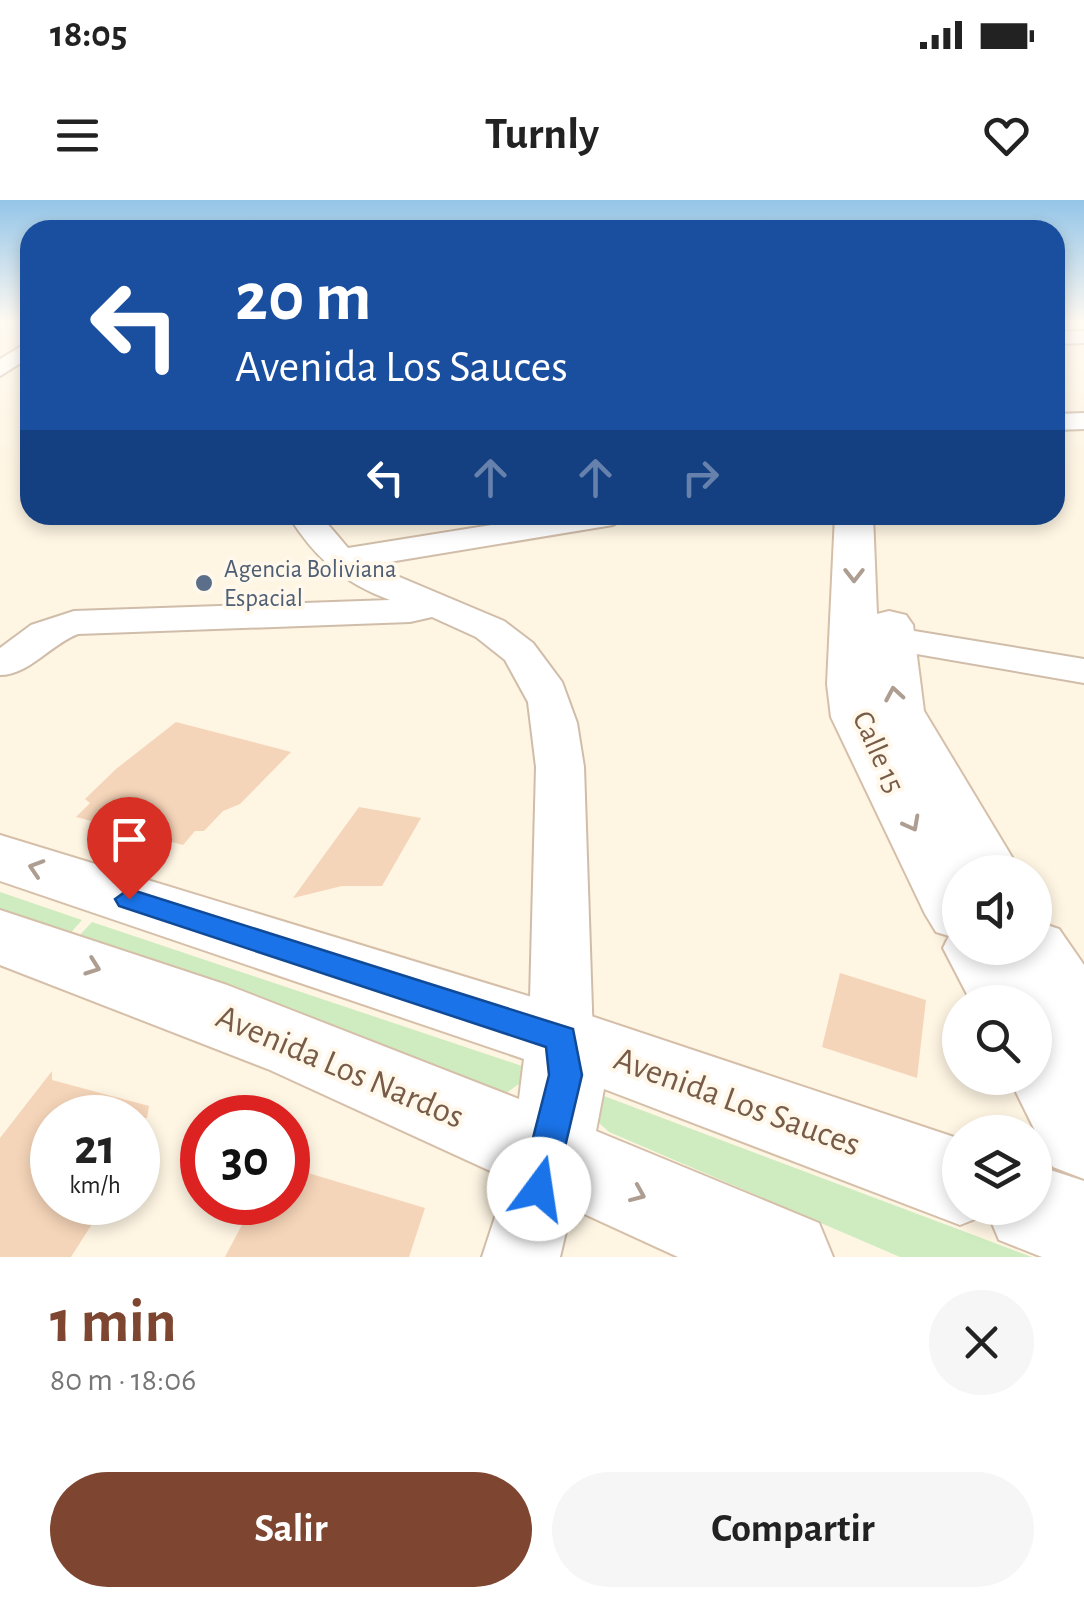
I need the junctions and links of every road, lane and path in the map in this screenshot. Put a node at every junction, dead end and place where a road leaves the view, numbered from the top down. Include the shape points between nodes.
1 (309, 525) edge
2 (552, 525) edge
3 (855, 525) edge
4 (881, 525) edge
5 (340, 560) junction
6 (434, 603) junction
7 (872, 637) junction
8 (4, 664) dead end
9 (1084, 671) edge
10 (978, 855) edge
11 (0, 857) edge
12 (942, 879) edge
13 (0, 937) edge
14 (1045, 965) edge
15 (1084, 1028) edge
16 (562, 1039) junction
17 (1052, 1080) edge
18 (1084, 1139) edge
19 (548, 1156) junction
20 (942, 1176) edge
21 (1052, 1215) edge
22 (1084, 1226) edge
23 (521, 1257) edge
24 (785, 1257) edge

1 - 5 street
2 - 5 street
3 -> 7 street, Calle 15
4 - 7 street, Calle 15
5 - 6 street
6 - 8 street via 410,612 74,622 44,633
6 - 16 street via 501,634 525,658 552,708 559,755
7 - 9 street
10 -> 7 street, Calle 15 via 897,712
7 -> 12 street, Calle 15 via 853,684 858,717
16 -> 11 street, Avenida Los Sauces
13 -> 19 street, Avenida Los Nardos via 278,1038
14 - 15 street
16 - 19 street via 566,1075
16 - 20 street, Avenida Los Sauces
17 - 18 street
19 - 23 street
19 -> 24 street, Avenida Los Nardos
21 - 22 street

